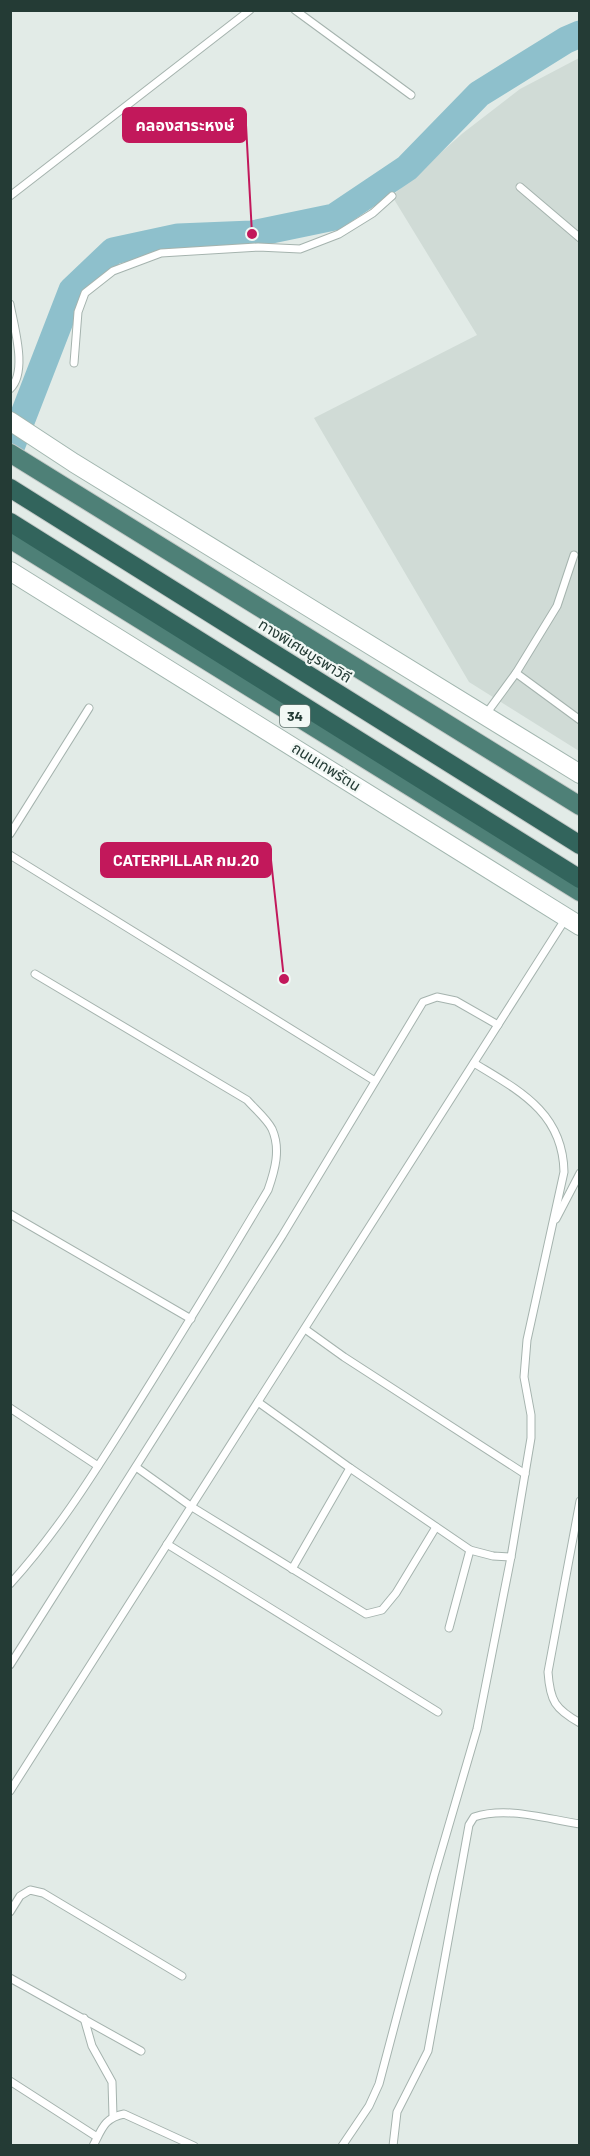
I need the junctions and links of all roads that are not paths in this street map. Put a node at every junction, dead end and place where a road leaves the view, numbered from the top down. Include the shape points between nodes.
1 (250, 10) edge
2 (295, 10) edge
3 (411, 95) dead end
4 (520, 188) dead end
5 (10, 195) edge
6 (392, 196) dead end
7 (579, 237) edge
8 (10, 304) edge
9 (74, 363) dead end
10 (10, 389) edge
11 (10, 421) edge
12 (17, 457) edge
13 (10, 488) edge
14 (10, 522) edge
15 (10, 539) edge
16 (574, 555) dead end
17 (10, 561) edge
18 (10, 571) edge
19 (52, 596) junction
20 (516, 673) junction
21 (89, 708) dead end
22 (485, 716) junction
23 (579, 720) edge
24 (579, 774) edge
25 (579, 806) edge
26 (10, 834) edge
27 (579, 845) edge
28 (10, 855) edge
29 (579, 879) edge
30 (579, 892) edge
31 (573, 922) edge
32 (35, 974) dead end
33 (498, 1025) junction
34 (474, 1063) junction
35 (375, 1082) junction
36 (579, 1173) edge
37 (10, 1214) edge
38 (552, 1227) junction
39 (191, 1319) junction
40 (305, 1329) junction
41 (258, 1402) junction
42 (10, 1408) edge
43 (98, 1466) junction
44 (136, 1467) junction
45 (350, 1468) junction
46 (525, 1474) junction
47 (579, 1501) edge
48 (192, 1506) junction
49 (436, 1527) junction
50 (167, 1544) junction
51 (471, 1550) junction
52 (511, 1557) junction
53 (292, 1569) junction
54 (10, 1584) edge
55 (449, 1628) dead end
56 (10, 1665) edge
57 (438, 1712) dead end
58 (579, 1723) edge
59 (10, 1791) edge
60 (579, 1824) edge
61 (10, 1912) edge
62 (182, 1976) dead end
63 (10, 1978) edge
64 (84, 2018) junction
65 (141, 2051) dead end
66 (10, 2081) edge
67 (113, 2116) junction
68 (98, 2137) junction
69 (93, 2145) edge
70 (194, 2145) edge
71 (342, 2145) edge
72 (393, 2145) edge

1 - 5 lane
2 - 3 lane
4 - 7 lane
6 - 9 lane via 339,234 300,249 258,247 161,253 113,272 85,292 78,312
8 - 10 lane via 20,364 18,378
11 - 22 main road
12 - 25 highway
13 - 27 highway, ทางพิเศษบูรพาวิถี
14 - 29 highway
15 - 30 highway, ถนนเทพรัตน / 34
16 - 20 lane via 557,606
17 - 19 main road
18 - 19 main road, ถนนเทพรัตน / 34
19 - 31 main road, ถนนเทพรัตน / 34
20 - 22 lane
20 - 23 lane
21 - 26 lane
22 - 24 main road
28 - 35 lane
31 - 33 lane
32 - 39 lane via 247,1100 272,1128 277,1152 268,1190
33 - 34 lane
33 - 35 lane via 456,1001 437,997 423,1002
34 - 38 lane via 522,1093 551,1122 564,1158
34 - 40 lane
35 - 44 lane
36 - 38 lane
37 - 39 lane
38 - 46 lane via 524,1360 531,1415
39 - 43 lane
40 - 41 lane
40 - 46 lane
41 - 45 lane
41 - 48 lane
42 - 43 lane
43 - 54 lane via 41,1550
44 - 48 lane
44 - 56 lane
45 - 49 lane
45 - 53 lane
46 - 52 lane
47 - 58 lane via 548,1672 549,1690 559,1710
48 - 50 lane
48 - 53 lane
49 - 51 lane
49 - 53 lane via 382,1610 366,1614
50 - 57 lane
50 - 59 lane
51 - 52 lane
51 - 55 lane
52 - 71 lane via 477,1729 388,2055 369,2106
60 - 72 lane via 489,1812 474,1817 469,1825 428,2051 398,2112
61 - 62 lane via 20,1896 30,1890 43,1893
63 - 64 lane
64 - 65 lane
64 - 67 lane via 92,2046 112,2082
66 - 68 lane
67 - 68 lane
67 - 70 lane via 124,2114
68 - 69 lane

